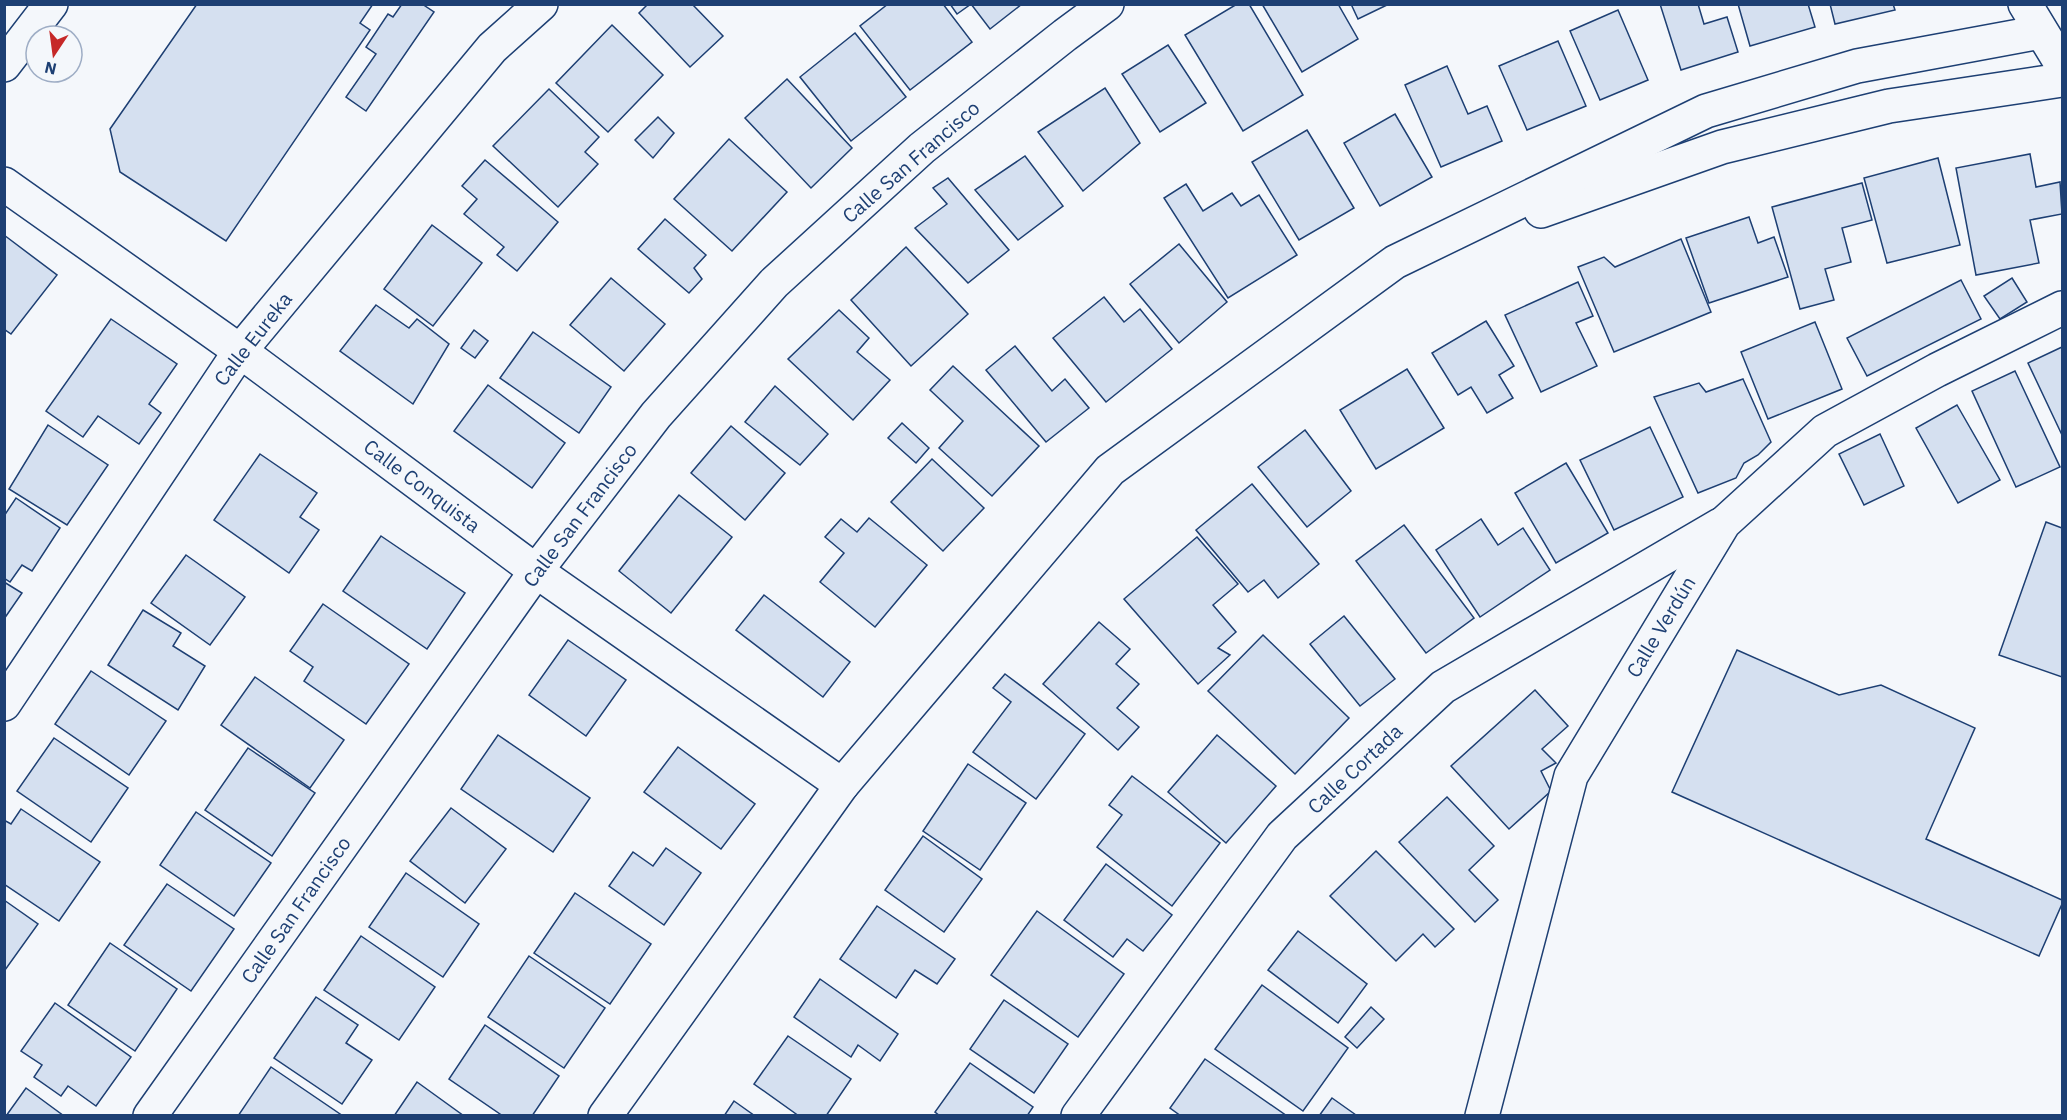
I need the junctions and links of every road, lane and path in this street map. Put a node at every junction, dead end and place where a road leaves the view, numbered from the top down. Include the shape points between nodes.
1 (51, 4) edge
2 (541, 4) edge
3 (1107, 4) edge
4 (2043, 22) edge
5 (4, 65) edge
6 (2062, 65) edge
7 (2062, 80) edge
8 (4, 184) edge
9 (1395, 262) junction
10 (2062, 308) edge
11 (240, 351) junction
12 (1724, 523) junction
13 (536, 571) junction
14 (4, 704) edge
15 (842, 785) junction
16 (150, 1116) edge
17 (605, 1116) edge
18 (1078, 1116) edge
19 (1482, 1116) edge

1 - 5 street
2 - 11 street, Calle Eureka via 492,48
3 - 13 street, Calle San Francisco via 922,148 774,283 656,415
4 - 6 street
4 - 9 street via 1857,66 1706,111
7 - 9 street via 1889,106 1722,147
8 - 11 street, Calle Conquista
9 - 15 street via 1110,470
10 - 12 street, Calle Verdún via 1825,431
11 - 13 street, Calle Conquista
11 - 14 street, Calle Eureka
12 - 18 street, Calle Cortada via 1443,687 1282,836
12 - 19 street, Calle Verdún via 1571,776
13 - 15 street, Calle Conquista
13 - 16 street, Calle San Francisco
15 - 17 street

